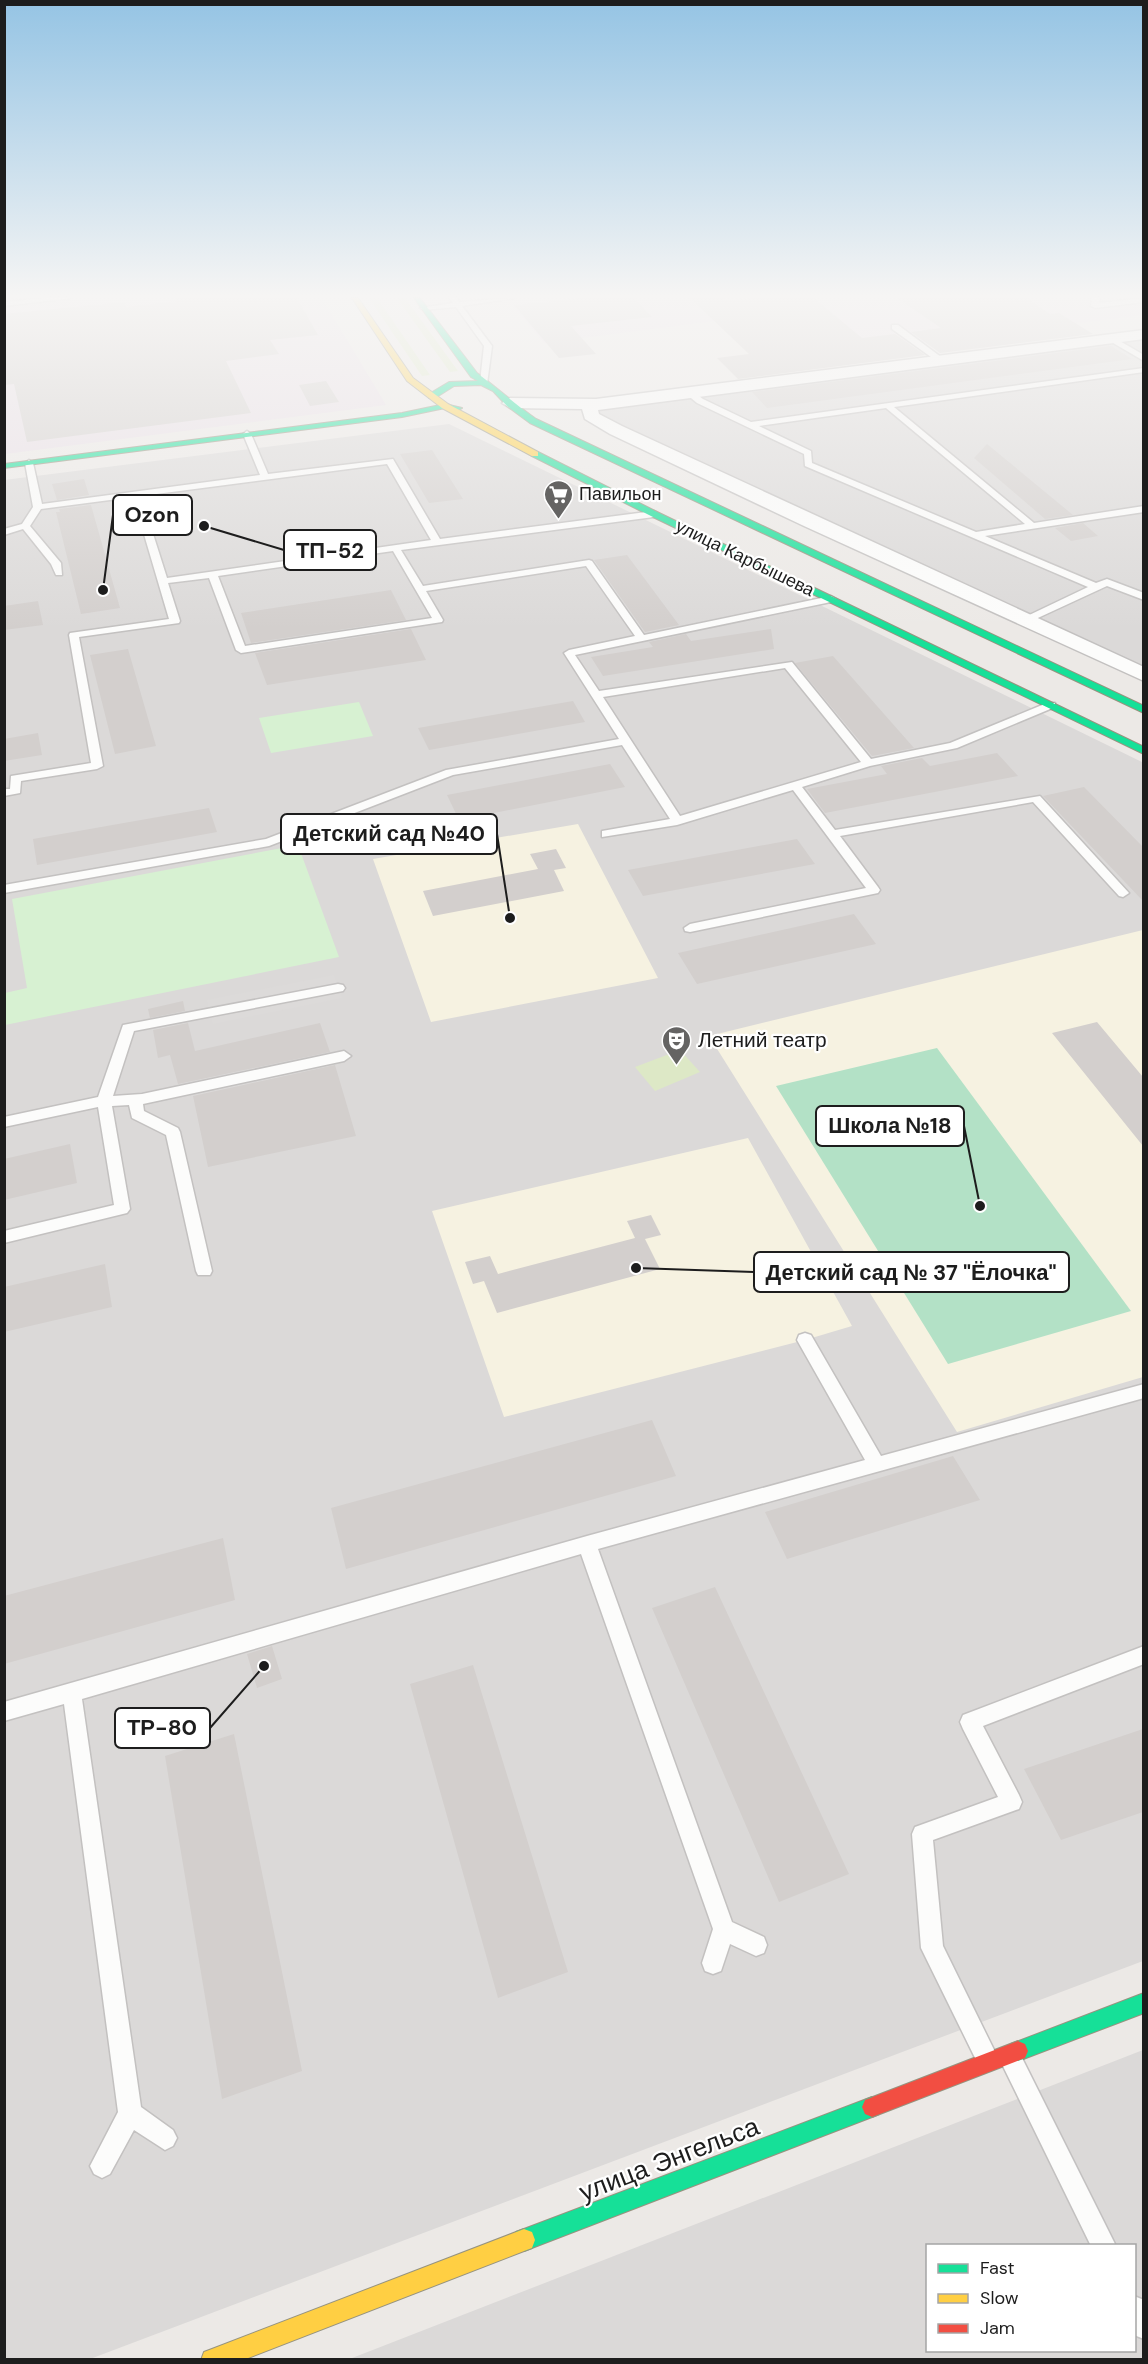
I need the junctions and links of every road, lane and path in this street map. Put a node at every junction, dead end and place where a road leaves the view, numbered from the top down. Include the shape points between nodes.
1 (434, 408) edge
2 (449, 408) edge
3 (495, 408) joint
4 (591, 408) edge
5 (715, 408) edge
6 (871, 408) edge
7 (891, 408) edge
8 (750, 425) junction
9 (247, 434) junction
10 (538, 440) dead end
11 (29, 463) junction
12 (4, 466) edge
13 (265, 477) junction
14 (136, 494) junction
15 (38, 507) junction
16 (1143, 509) edge
17 (654, 514) junction
18 (25, 526) junction
19 (1032, 526) junction
20 (4, 532) edge
21 (976, 535) junction
22 (437, 542) junction
23 (395, 547) junction
24 (59, 573) dead end
25 (212, 574) junction
26 (164, 580) junction
27 (1096, 587) junction
28 (420, 589) junction
29 (1143, 597) edge
30 (831, 599) junction
31 (1027, 620) junction
32 (641, 638) junction
33 (1143, 675) edge
34 (596, 695) junction
35 (1052, 705) junction
36 (1143, 710) edge
37 (626, 741) junction
38 (1143, 751) edge
39 (868, 763) junction
40 (795, 785) junction
41 (4, 793) edge
42 (677, 821) junction
43 (606, 834) dead end
44 (832, 834) junction
45 (4, 890) edge
46 (1123, 893) dead end
47 (690, 928) dead end
48 (338, 988) dead end
49 (344, 1056) dead end
50 (135, 1100) junction
51 (104, 1101) junction
52 (4, 1122) edge
53 (4, 1237) edge
54 (204, 1271) dead end
55 (805, 1340) dead end
56 (1143, 1391) edge
57 (877, 1464) junction
58 (587, 1545) junction
59 (1143, 1655) edge
60 (72, 1694) junction
61 (4, 1712) edge
62 (724, 1929) junction
63 (756, 1944) dead end
64 (714, 1962) dead end
65 (1143, 2003) edge
66 (999, 2059) junction
67 (130, 2114) junction
68 (165, 2138) dead end
69 (102, 2166) dead end
70 (1103, 2244) edge
71 (1136, 2312) edge
72 (1143, 2327) edge
73 (212, 2360) edge

1 - 9 street
2 - 17 street, улица Карбышева
3 - 10 street
3 - 36 street, улица Карбышева via 533,421
4 - 31 street via 591,416 616,430
5 - 8 lane
6 - 8 lane
7 - 19 lane
8 - 21 lane via 808,453 808,464
9 - 11 street
9 - 13 lane
11 - 12 street
11 - 15 lane
13 - 14 lane
13 - 22 lane via 390,461
14 - 15 lane
14 - 26 lane
15 - 18 lane
16 - 19 lane
17 - 22 lane
17 - 30 street, улица Карбышева
18 - 20 lane
18 - 24 lane via 56,563
19 - 21 lane
21 - 27 lane
22 - 23 lane
23 - 25 lane
23 - 28 lane
25 - 26 lane
25 - 28 lane via 241,650 438,620
26 - 41 lane via 175,621 74,635 97,766 15,778 16,791
27 - 29 lane via 1107,582
27 - 31 lane
28 - 32 lane via 589,563
30 - 32 lane
30 - 35 street, улица Карбышева
31 - 33 street
32 - 34 lane via 569,653
34 - 37 lane
34 - 39 lane via 788,664
35 - 38 street, улица Карбышева
35 - 39 lane via 953,746
37 - 42 lane
37 - 45 lane via 450,772 268,842
39 - 40 lane
40 - 42 lane
40 - 44 lane
42 - 43 lane
44 - 46 lane via 1036,798
44 - 47 lane via 874,890
48 - 51 lane via 129,1028
49 - 50 lane
50 - 51 lane
50 - 54 lane via 137,1114 173,1132
51 - 52 lane
51 - 53 lane via 122,1209
55 - 57 lane
56 - 57 lane
57 - 58 lane
58 - 60 lane
58 - 62 lane
59 - 66 lane via 970,1722 1012,1802 922,1834 932,1948
60 - 61 lane
60 - 67 lane
62 - 63 lane
62 - 64 lane
65 - 66 street, улица Энгельса
66 - 70 lane
66 - 73 street, улица Энгельса
67 - 68 lane
67 - 69 lane
71 - 72 lane

